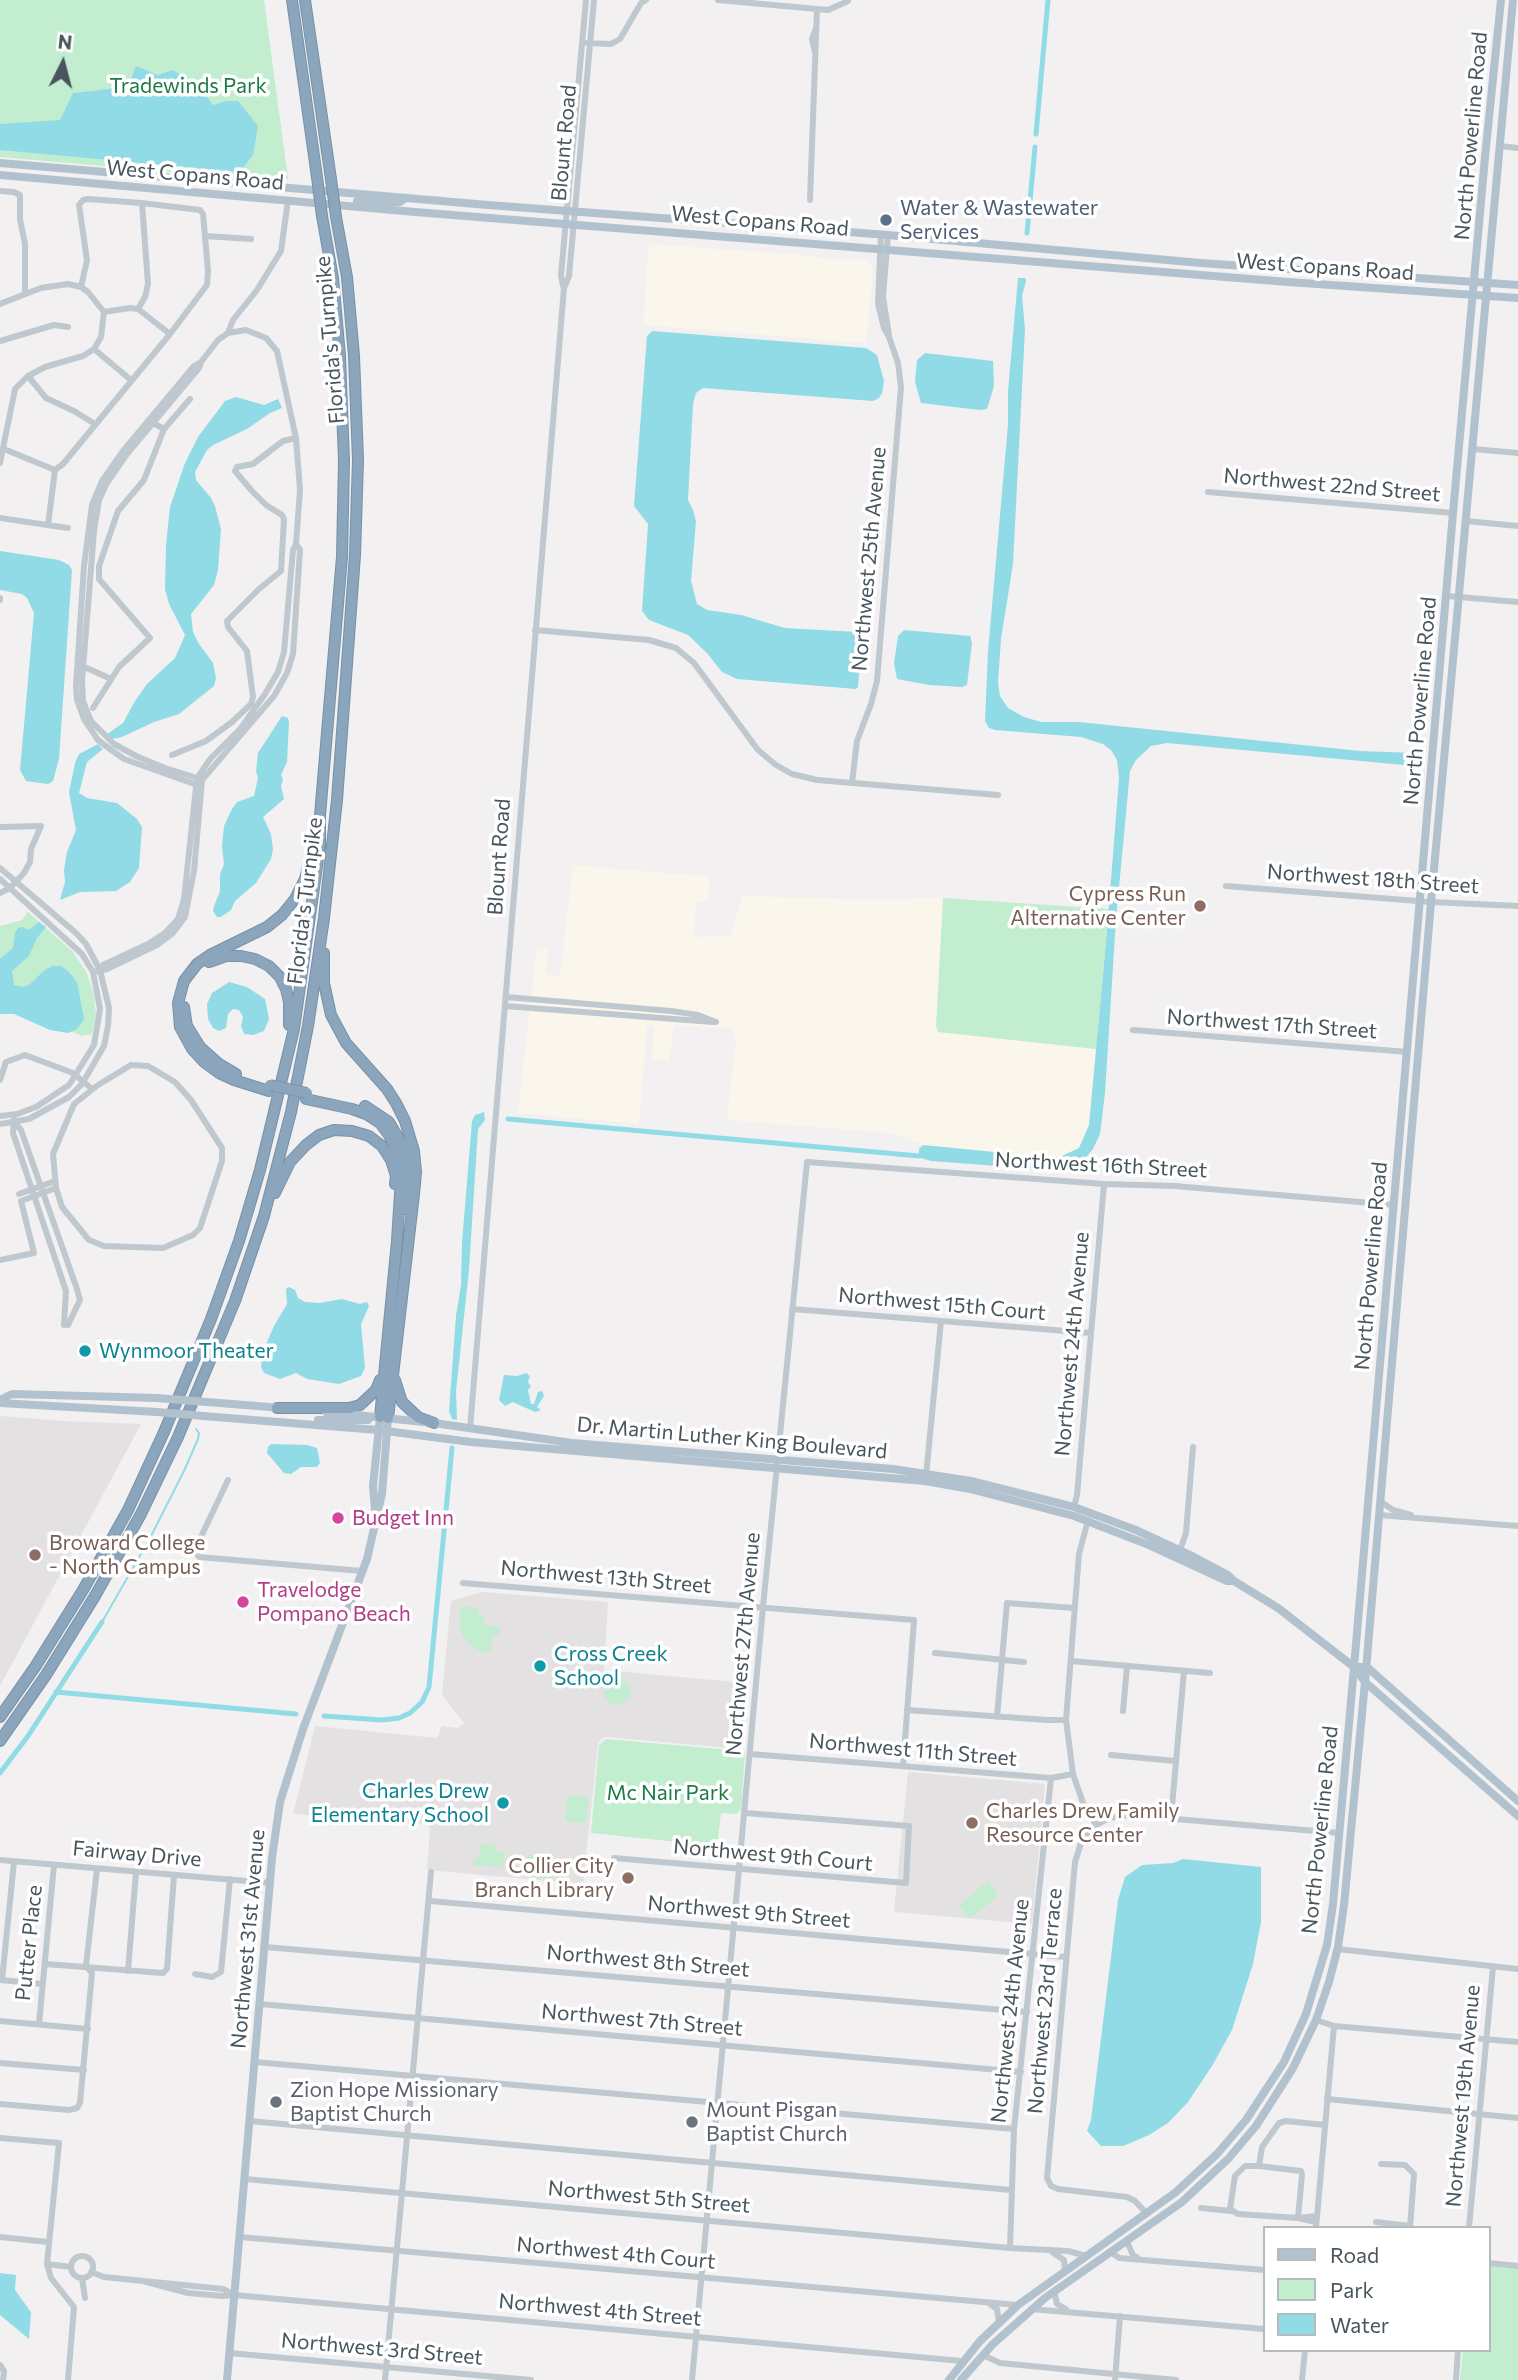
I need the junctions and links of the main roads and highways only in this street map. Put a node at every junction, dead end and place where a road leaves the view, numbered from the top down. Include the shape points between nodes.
1 (292, 0) edge
2 (305, 0) edge
3 (1501, 0) edge
4 (1513, 0) edge
5 (1496, 55) junction
6 (1506, 85) junction
7 (0, 163) edge
8 (0, 175) edge
9 (159, 177) junction
10 (158, 189) junction
11 (405, 198) junction
12 (288, 200) junction
13 (463, 202) junction
14 (415, 212) junction
15 (1475, 281) junction
16 (1489, 282) junction
17 (1518, 285) edge
18 (1473, 295) junction
19 (1487, 296) junction
20 (1518, 298) edge
21 (1460, 448) junction
22 (1471, 463) junction
23 (1434, 739) junction
24 (1442, 783) junction
25 (320, 815) junction
26 (324, 918) junction
27 (1409, 1037) junction
28 (1408, 1052) junction
29 (1419, 1054) junction
30 (286, 1059) junction
31 (1417, 1069) junction
32 (270, 1088) junction
33 (306, 1096) junction
34 (264, 1216) junction
35 (391, 1282) junction
36 (403, 1293) junction
37 (388, 1371) junction
38 (0, 1401) edge
39 (277, 1408) junction
40 (384, 1417) junction
41 (291, 1423) junction
42 (434, 1423) junction
43 (383, 1431) junction
44 (622, 1451) junction
45 (778, 1463) junction
46 (926, 1477) junction
47 (1370, 1485) junction
48 (1027, 1503) junction
49 (1074, 1507) junction
50 (1378, 1515) junction
51 (1367, 1516) junction
52 (1090, 1517) junction
53 (1377, 1535) junction
54 (1234, 1581) junction
55 (1354, 1667) junction
56 (1367, 1667) junction
57 (1365, 1682) junction
58 (0, 1717) edge
59 (0, 1741) edge
60 (1518, 1801) edge
61 (1518, 1816) edge
62 (1339, 1833) junction
63 (1348, 1861) junction
64 (1310, 2000) junction
65 (1306, 2014) junction
66 (1316, 2020) junction
67 (1311, 2031) junction
68 (1246, 2120) junction
69 (1236, 2133) junction
70 (1246, 2138) junction
71 (1236, 2150) junction
72 (1118, 2233) junction
73 (1111, 2252) junction
74 (1086, 2256) junction
75 (1078, 2275) junction
76 (989, 2332) junction
77 (983, 2355) junction
78 (962, 2361) junction
79 (227, 2380) edge
80 (948, 2380) edge
81 (956, 2380) edge
82 (961, 2380) edge

1 - 25 highway, Florida's Turnpike, bridge via 333,278 344,461 342,557
2 - 26 highway, Florida's Turnpike, bridge via 348,290 358,460 350,635
3 - 5 main road, North Powerline Road
4 - 6 main road, North Powerline Road
5 - 6 main road
5 - 15 main road, North Powerline Road
6 - 16 main road, North Powerline Road
7 - 9 main road, West Copans Road
8 - 10 main road, West Copans Road
9 - 10 main road
9 - 11 main road, West Copans Road
10 - 12 main road, West Copans Road
11 - 12 main road via 379,203
11 - 13 main road, West Copans Road
12 - 14 main road, West Copans Road
13 - 14 main road via 421,204
13 - 15 main road, West Copans Road
14 - 18 main road, West Copans Road
15 - 16 main road, West Copans Road
15 - 18 main road, North Powerline Road
16 - 17 main road, West Copans Road
16 - 19 main road, North Powerline Road
18 - 19 main road, West Copans Road
18 - 21 main road, North Powerline Road
19 - 20 main road, West Copans Road
19 - 22 main road, North Powerline Road
21 - 22 main road
21 - 23 main road, North Powerline Road
22 - 24 main road, North Powerline Road
23 - 24 main road via 1440,747 1438,775
23 - 27 main road, North Powerline Road
24 - 29 main road, North Powerline Road
25 - 30 highway, Florida's Turnpike via 308,936
25 - 32 highway via 305,879 295,899 267,927 197,964 184,981 178,1003 180,1027 204,1062 234,1080
26 - 34 highway, Florida's Turnpike via 299,1075
26 - 36 highway via 324,983 331,1015 346,1043 396,1103 414,1151 416,1172
27 - 28 main road, North Powerline Road
27 - 29 main road
28 - 31 main road
28 - 47 main road, North Powerline Road
29 - 31 main road, North Powerline Road
30 - 32 highway via 289,1002 280,977 270,966 241,956 226,956 205,965 186,992 185,1015 192,1037 219,1065
30 - 58 highway, Florida's Turnpike via 239,1241 164,1432 128,1510 83,1590
31 - 50 main road, North Powerline Road
32 - 33 highway
33 - 35 highway via 366,1114 380,1123 397,1148 402,1172
33 - 36 highway via 366,1107 390,1122 401,1140 410,1170
34 - 35 highway via 290,1162 306,1144 334,1130 369,1136 382,1146 396,1176
34 - 59 highway, Florida's Turnpike via 230,1314 141,1514 95,1597
35 - 37 highway
36 - 37 highway
37 - 39 highway via 360,1405
37 - 40 highway
37 - 42 highway via 401,1402
38 - 39 main road, Dr. Martin Luther King Boulevard, bridge via 12,1394 86,1394
38 - 41 main road, Dr. Martin Luther King Boulevard, bridge
39 - 40 main road, Dr. Martin Luther King Boulevard
40 - 41 main road
40 - 42 main road, Dr. Martin Luther King Boulevard
40 - 43 main road, Northwest 31st Avenue
41 - 43 main road, Dr. Martin Luther King Boulevard
42 - 44 main road, Dr. Martin Luther King Boulevard
43 - 44 main road, Dr. Martin Luther King Boulevard via 587,1452
43 - 79 main road, Northwest 31st Avenue via 382,1494 367,1559 280,1802
44 - 45 main road, Dr. Martin Luther King Boulevard
44 - 45 main road, Dr. Martin Luther King Boulevard via 652,1449
45 - 46 main road, Dr. Martin Luther King Boulevard
46 - 48 main road, Dr. Martin Luther King Boulevard
46 - 49 main road, Dr. Martin Luther King Boulevard via 975,1481
47 - 50 main road
47 - 51 main road, North Powerline Road
48 - 49 main road via 1036,1500
48 - 52 main road, Dr. Martin Luther King Boulevard
49 - 52 main road, Dr. Martin Luther King Boulevard
50 - 53 main road, North Powerline Road
51 - 53 main road
51 - 55 main road, North Powerline Road
52 - 54 main road, Dr. Martin Luther King Boulevard
52 - 54 main road, Dr. Martin Luther King Boulevard via 1180,1550
53 - 56 main road, North Powerline Road
54 - 55 main road, Dr. Martin Luther King Boulevard via 1278,1608
55 - 56 main road
55 - 57 main road, Dr. Martin Luther King Boulevard
55 - 62 main road, North Powerline Road
56 - 57 main road, North Powerline Road
56 - 60 main road
57 - 61 main road, Dr. Martin Luther King Boulevard
57 - 63 main road, North Powerline Road
62 - 63 main road
62 - 64 main road, North Powerline Road via 1326,1945
63 - 66 main road, North Powerline Road via 1337,1950
64 - 65 main road, North Powerline Road
64 - 66 main road
65 - 67 main road
65 - 68 main road, North Powerline Road via 1284,2062
66 - 67 main road, North Powerline Road
67 - 70 main road, North Powerline Road via 1278,2095
68 - 69 main road, North Powerline Road
68 - 70 main road
69 - 71 main road
69 - 72 main road, North Powerline Road via 1203,2169
70 - 71 main road, North Powerline Road
71 - 73 main road, North Powerline Road via 1182,2202
72 - 73 main road
72 - 74 main road, North Powerline Road
73 - 75 main road, North Powerline Road
74 - 75 main road
74 - 76 main road, North Powerline Road
75 - 77 main road, North Powerline Road via 1031,2309
76 - 77 main road
76 - 78 main road, North Powerline Road
77 - 82 main road, North Powerline Road
78 - 80 main road, North Powerline Road
78 - 81 main road

